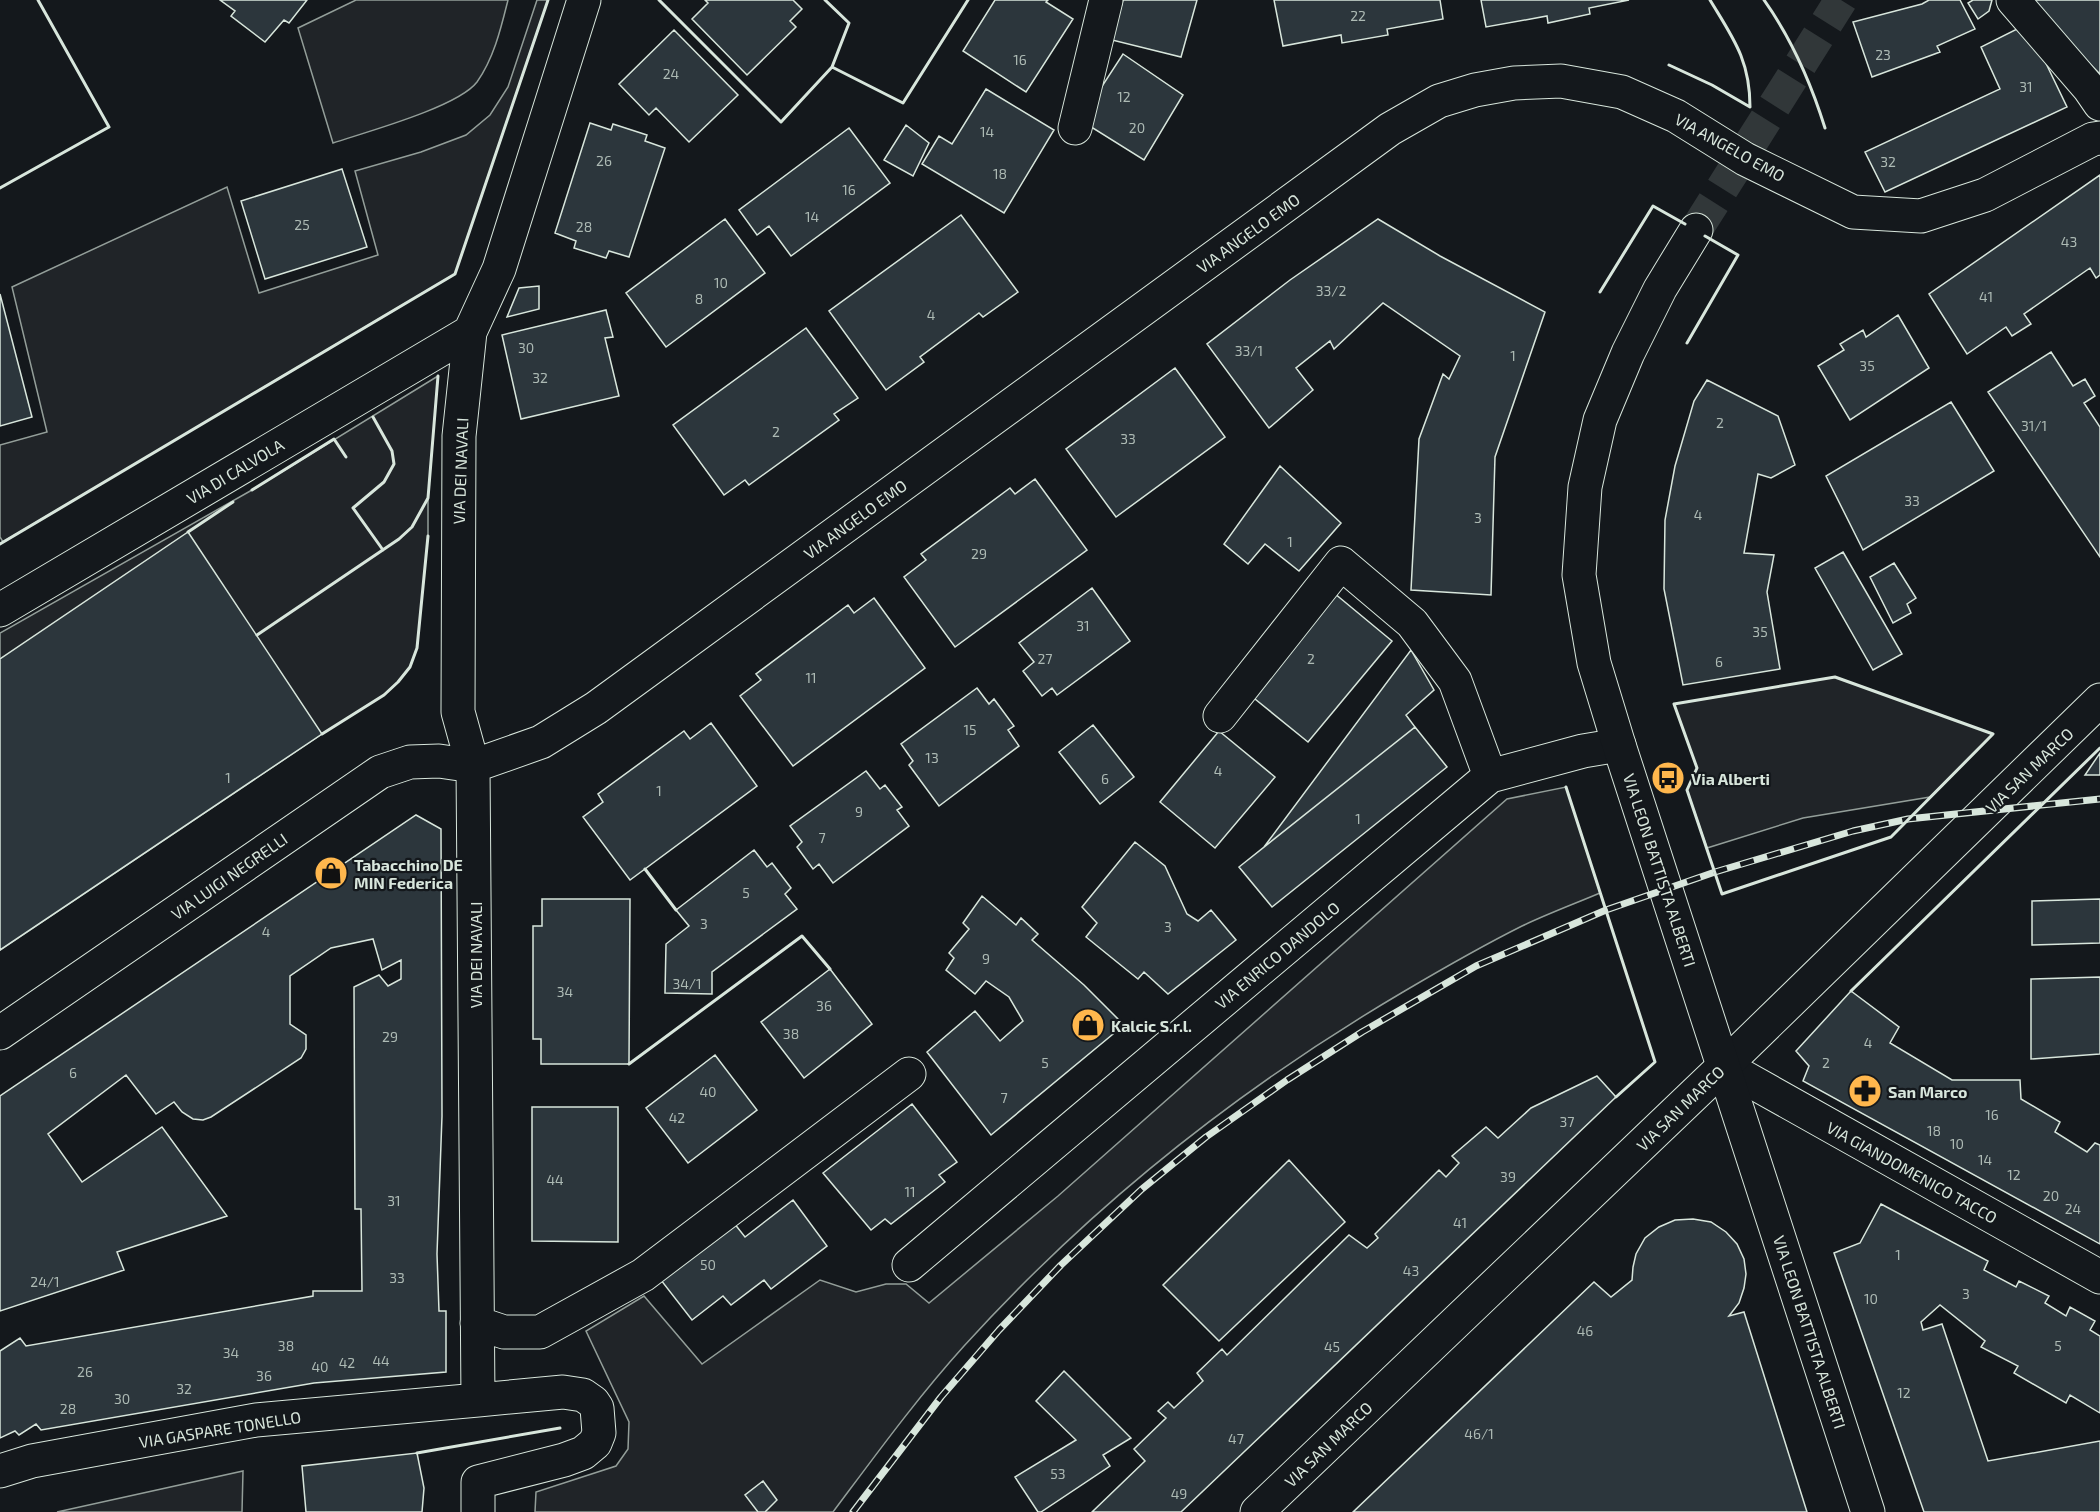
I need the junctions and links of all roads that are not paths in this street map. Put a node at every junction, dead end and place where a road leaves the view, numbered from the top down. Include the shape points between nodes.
1 (584, 0) edge
2 (1106, 0) edge
3 (2013, 0) edge
4 (2100, 104) edge
5 (1075, 128) dead end
6 (2100, 138) edge
7 (1696, 230) tunnel mouth
8 (470, 332) junction
9 (0, 610) edge
10 (2100, 700) edge
11 (1220, 716) dead end
12 (1619, 745) junction
13 (473, 766) junction
14 (1490, 776) junction
15 (0, 1033) edge
16 (1724, 1066) junction
17 (909, 1074) dead end
18 (909, 1265) dead end
19 (2100, 1277) edge
20 (477, 1323) junction
21 (478, 1400) junction
22 (0, 1471) edge
23 (1861, 1503) edge
24 (478, 1512) edge
25 (1257, 1512) edge

1 - 8 street, VIA DEI NAVALI via 499,269
2 - 5 street
3 - 4 street
6 - 13 street, VIA ANGELO EMO via 1985,195 1921,216 1853,212 1745,159 1676,116 1622,92 1562,81 1514,83 1439,101 1390,129 596,708 541,742
7 - 12 street, VIA LEON BATTISTA ALBERTI via 1628,353 1600,420 1584,488 1579,575 1594,663
8 - 9 street, VIA DI CALVOLA
8 - 13 street, VIA DEI NAVALI via 459,436 458,712
10 - 16 street, VIA SAN MARCO
11 - 14 street via 1341,563 1412,622 1455,681
12 - 14 street, VIA ENRICO DANDOLO
12 - 16 street, VIA LEON BATTISTA ALBERTI
13 - 15 street, VIA LUIGI NEGRELLI via 410,762 380,772
13 - 20 street, VIA DEI NAVALI
14 - 18 street, VIA ENRICO DANDOLO
16 - 19 street, VIA GIANDOMENICO TACCO
16 - 23 street, VIA LEON BATTISTA ALBERTI
16 - 25 street, VIA SAN MARCO
17 - 20 street via 643,1275 540,1332 504,1332
20 - 21 street, VIA DEI NAVALI
21 - 22 street, VIA GASPARE TONELLO via 256,1420 32,1461
21 - 24 street via 563,1392 583,1395 597,1408 599,1433 584,1453 478,1482

